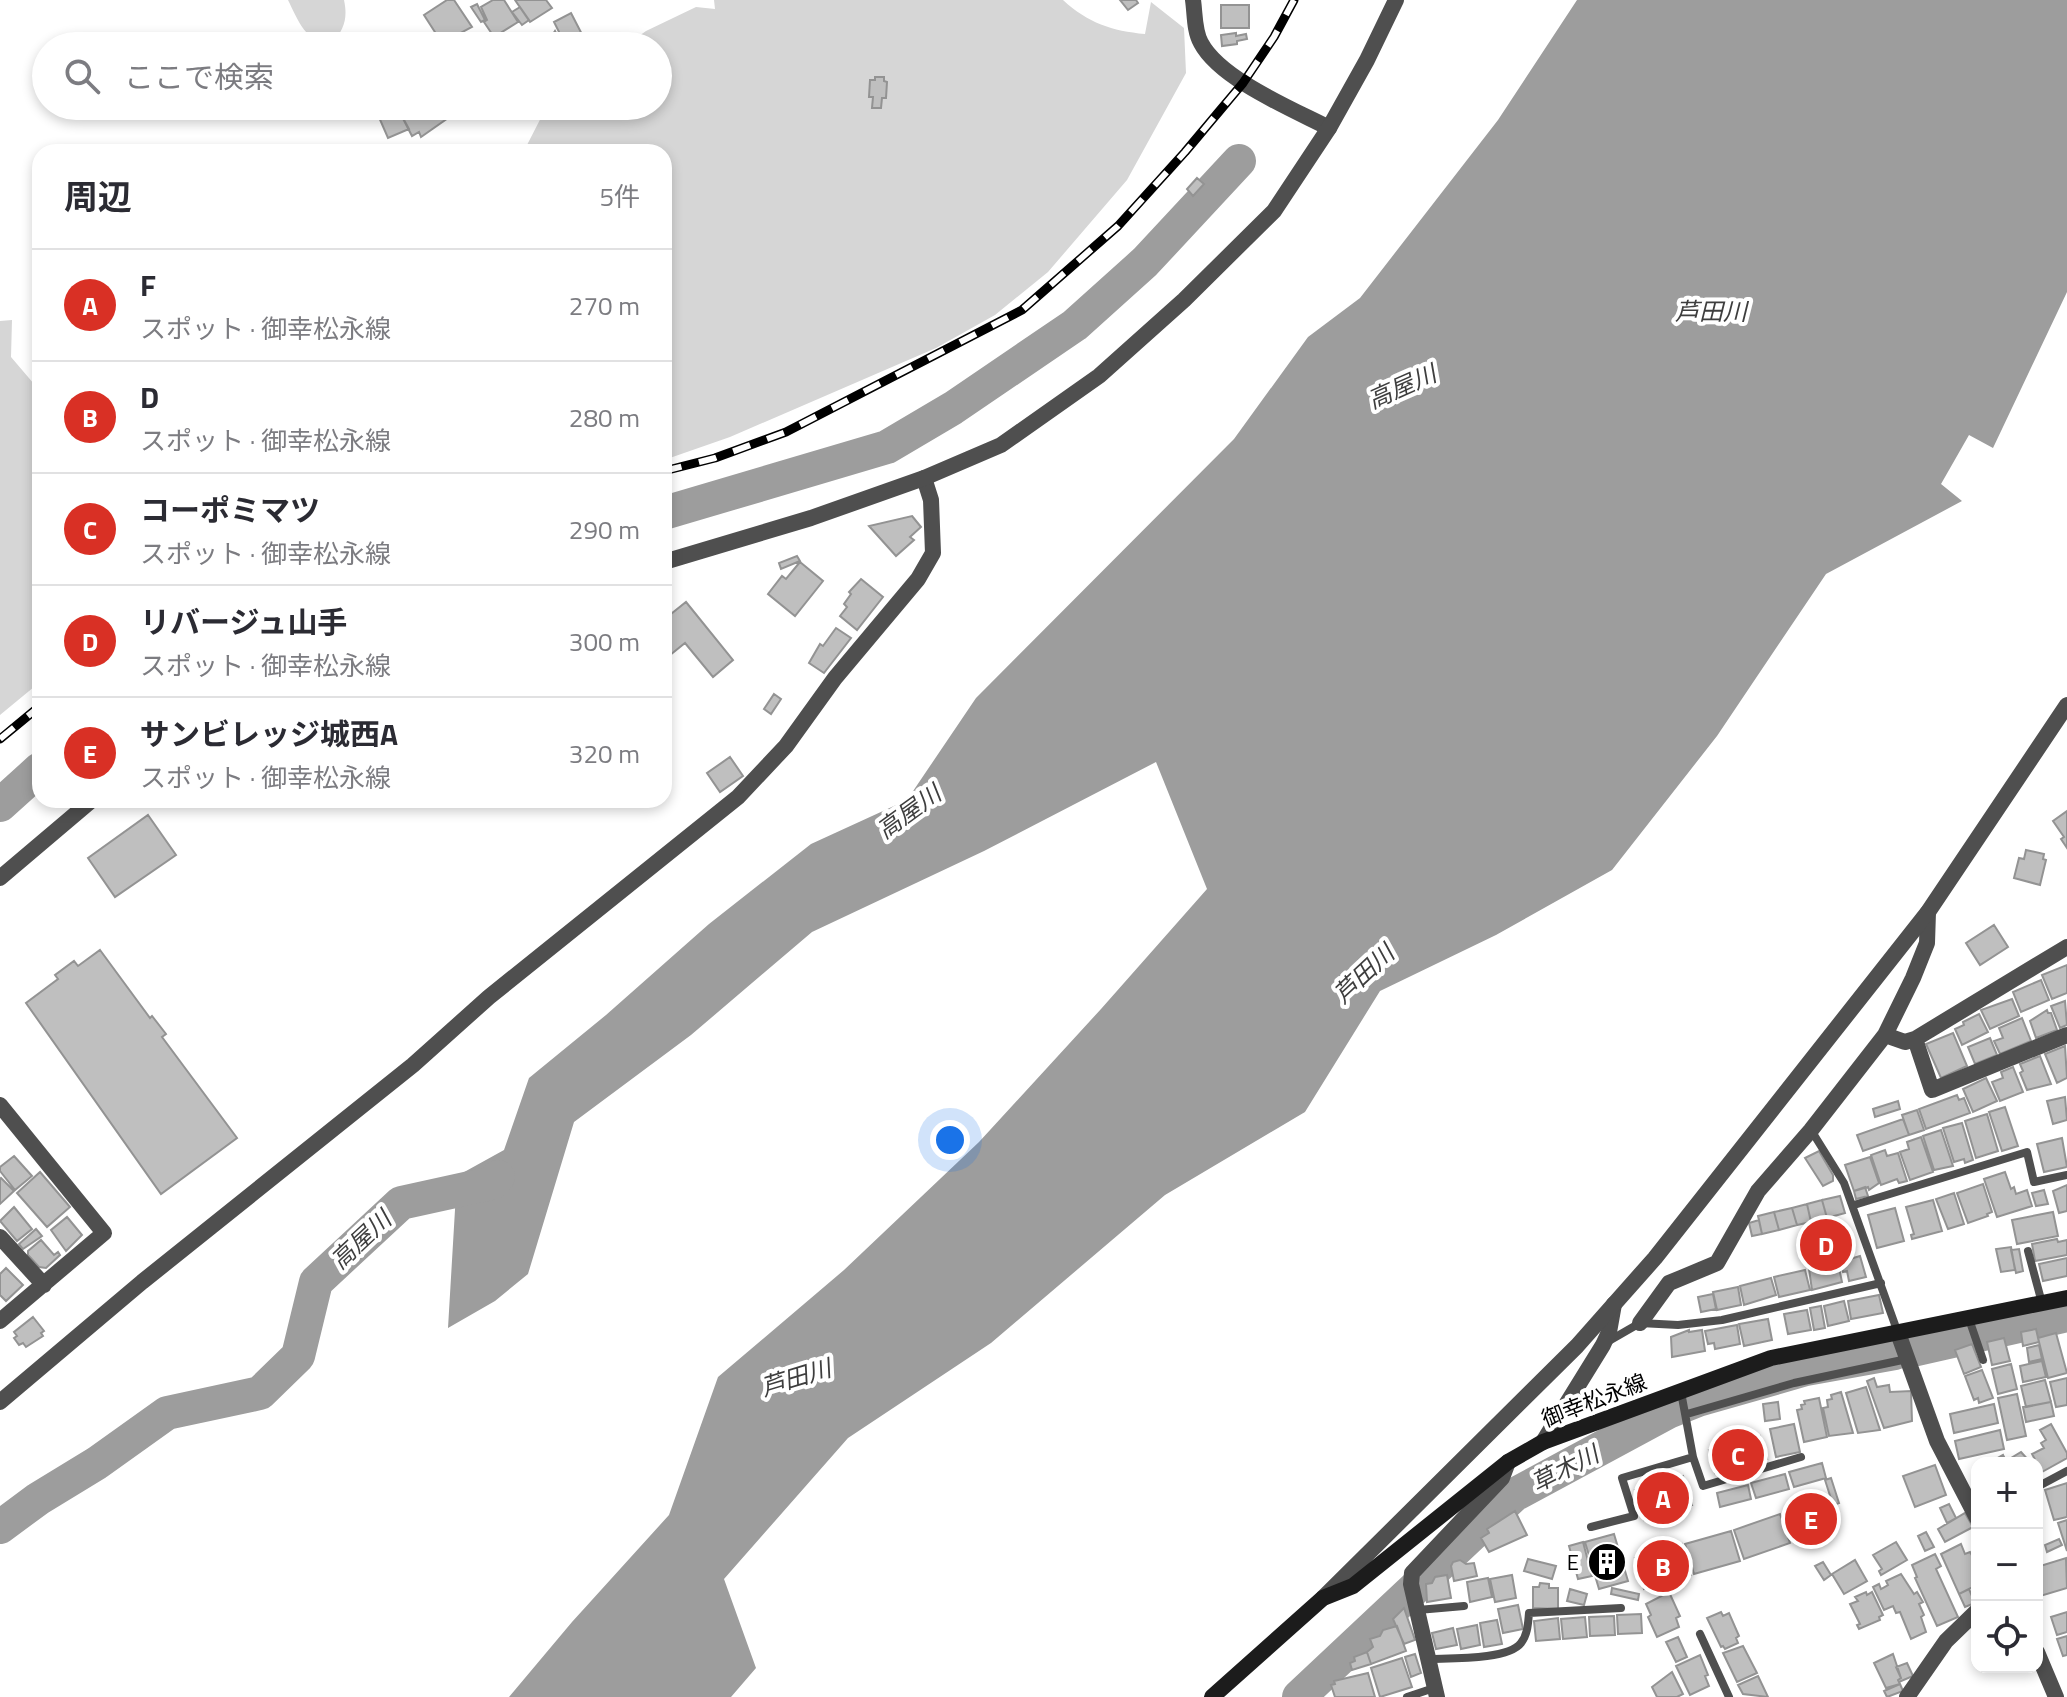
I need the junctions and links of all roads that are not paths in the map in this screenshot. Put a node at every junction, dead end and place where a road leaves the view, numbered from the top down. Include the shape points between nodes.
1 (1193, 0) edge
2 (1396, 0) edge
3 (1329, 128) junction
4 (924, 478) junction
5 (672, 560) edge
6 (2067, 705) edge
7 (83, 808) edge
8 (0, 878) edge
9 (1928, 912) junction
10 (2067, 947) edge
11 (1885, 1035) junction
12 (2067, 1035) edge
13 (1915, 1039) junction
14 (0, 1105) edge
15 (1811, 1130) junction
16 (2067, 1175) edge
17 (1854, 1205) junction
18 (0, 1237) edge
19 (2028, 1251) dead end
20 (1881, 1283) junction
21 (44, 1285) junction
22 (2067, 1298) edge
23 (2042, 1303) junction
24 (1614, 1304) junction
25 (0, 1321) edge
26 (1640, 1323) junction
27 (1972, 1331) junction
28 (1898, 1333) junction
29 (1603, 1345) junction
30 (1908, 1359) junction
31 (1983, 1360) dead end
32 (0, 1402) edge
33 (1684, 1404) junction
34 (1543, 1442) junction
35 (1693, 1457) junction
36 (1801, 1457) dead end
37 (1508, 1462) junction
38 (2067, 1471) edge
39 (2043, 1484) edge
40 (1971, 1506) edge
41 (1591, 1527) dead end
42 (1414, 1597) junction
43 (1323, 1598) junction
44 (1464, 1606) dead end
45 (1621, 1608) dead end
46 (1971, 1617) edge
47 (1700, 1634) dead end
48 (1429, 1659) junction
49 (2043, 1666) edge
50 (1436, 1692) edge
51 (1212, 1697) edge
52 (1407, 1697) edge
53 (1729, 1697) edge
54 (1907, 1697) edge
55 (2056, 1697) edge

1 - 3 street via 1198,40 1212,60 1243,83
2 - 3 street
3 - 4 street via 1274,211 1099,376 1001,445
4 - 5 street
4 - 32 street via 931,500 933,553 918,579 786,746 738,797
6 - 9 street
7 - 8 street
9 - 11 street via 1927,943
9 - 24 street
10 - 13 street
11 - 13 street via 1905,1042
11 - 15 street
12 - 13 street via 1932,1090
14 - 21 street via 104,1233
15 - 17 lane
15 - 26 street via 1758,1191 1717,1263 1669,1283
16 - 17 lane via 2034,1182 2027,1152
17 - 20 lane
18 - 21 street
19 - 23 lane
20 - 26 lane via 1722,1320
20 - 28 lane
21 - 25 street
22 - 23 main road, 御幸松永線
23 - 27 main road, 御幸松永線
24 - 29 street
24 - 43 street
26 - 29 lane
27 - 28 main road, 御幸松永線
27 - 31 lane
28 - 30 street
28 - 33 main road, 御幸松永線 via 1771,1358
29 - 34 street
30 - 33 lane
30 - 40 street via 1937,1441
33 - 34 main road, 御幸松永線
33 - 35 lane
34 - 37 main road, 御幸松永線
35 - 36 lane via 1703,1486
35 - 41 lane via 1622,1478 1634,1516
37 - 42 street via 1502,1478 1412,1573
37 - 43 main road, 御幸松永線 via 1353,1586
38 - 39 lane
42 - 44 lane
42 - 48 street
43 - 51 main road, 御幸松永線
45 - 48 lane via 1529,1613 1519,1647 1505,1654
46 - 54 street via 1946,1641
47 - 53 lane
48 - 50 street
49 - 55 street
50 - 52 lane

